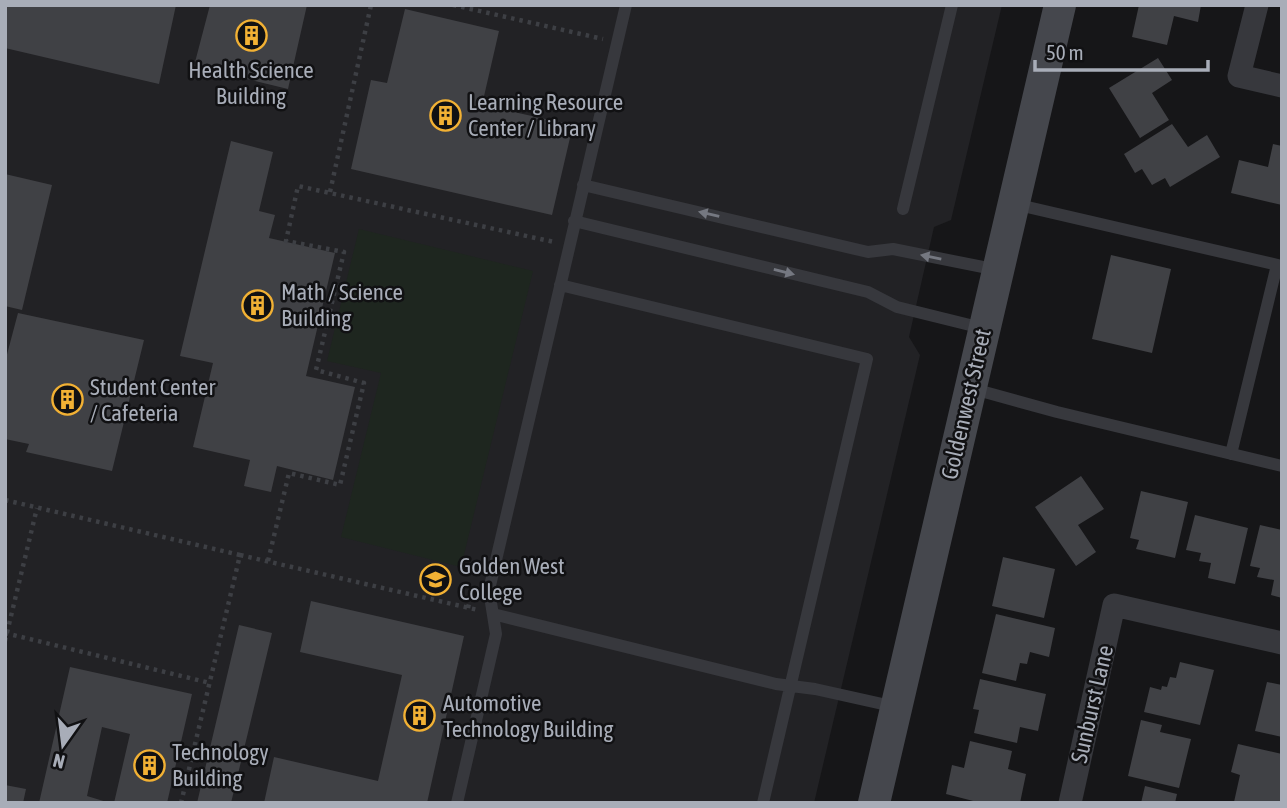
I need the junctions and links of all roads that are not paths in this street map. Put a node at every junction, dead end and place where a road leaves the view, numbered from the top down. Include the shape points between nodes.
1 (626, 5) edge
2 (952, 5) edge
3 (1060, 5) edge
4 (1258, 5) edge
5 (1282, 86) edge
6 (583, 185) junction
7 (1014, 204) junction
8 (903, 209) dead end
9 (574, 221) junction
10 (1279, 265) edge
11 (998, 270) junction
12 (560, 285) junction
13 (984, 329) junction
14 (970, 388) junction
15 (1231, 454) junction
16 (1282, 466) edge
17 (493, 614) junction
18 (1282, 643) edge
19 (792, 685) junction
20 (897, 707) junction
21 (457, 803) edge
22 (763, 803) edge
23 (874, 803) edge
24 (1070, 803) edge

1 - 6 lane
2 - 8 lane
3 - 7 main road, Goldenwest Street
4 - 5 street via 1239,76
6 - 9 lane
11 -> 6 lane via 893,250 868,252
7 - 10 lane
7 - 11 main road, Goldenwest Street
9 - 12 lane
9 -> 13 lane via 868,292 897,307
10 - 15 lane
11 - 13 main road, Goldenwest Street
12 - 17 lane via 489,590
12 - 19 lane via 867,359
13 - 14 main road, Goldenwest Street
14 - 15 lane
14 - 20 main road, Goldenwest Street
15 - 16 lane
17 - 19 lane
17 - 21 lane via 496,634
18 - 24 street, Sunburst Lane via 1114,605
19 - 20 lane
19 - 22 lane
20 - 23 main road, Goldenwest Street

